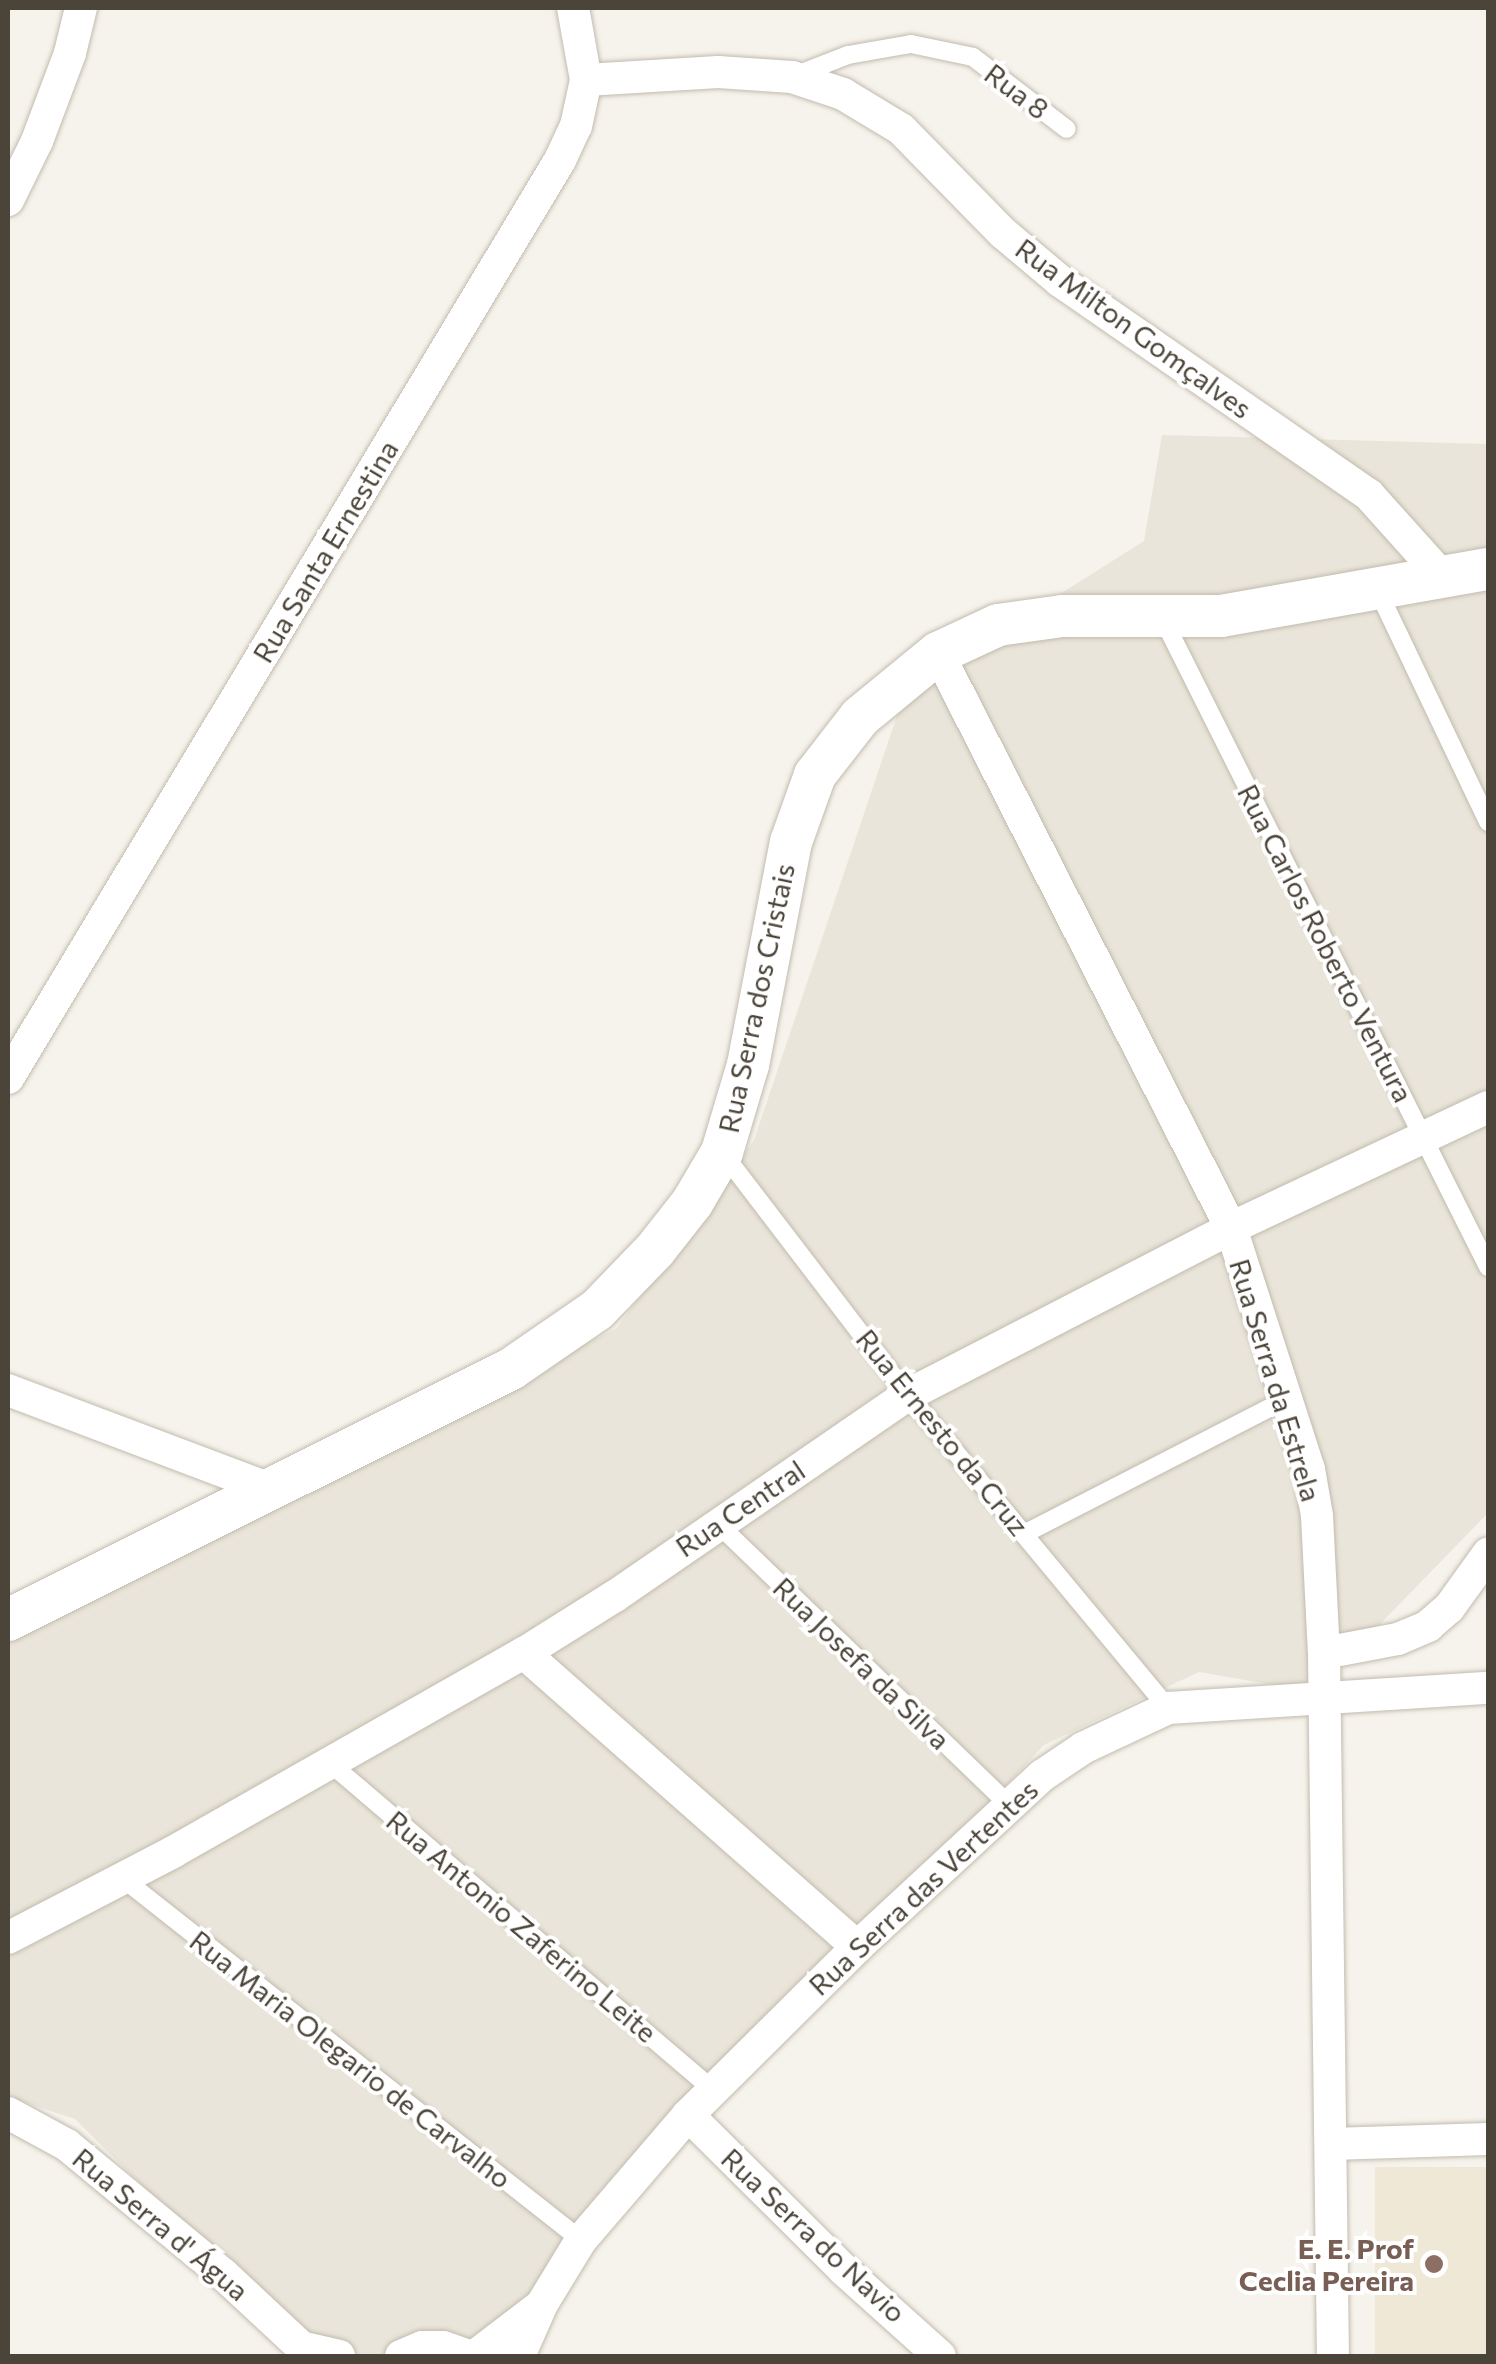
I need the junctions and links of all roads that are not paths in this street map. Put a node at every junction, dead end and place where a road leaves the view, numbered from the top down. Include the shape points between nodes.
1 (81, 8) edge
2 (573, 8) edge
3 (792, 78) junction
4 (586, 80) junction
5 (1067, 129) dead end
6 (8, 200) edge
7 (1488, 569) edge
8 (1440, 574) junction
9 (1376, 586) junction
10 (1163, 619) junction
11 (938, 653) junction
12 (1488, 822) edge
13 (8, 1078) edge
14 (1488, 1107) edge
15 (1424, 1138) junction
16 (722, 1152) junction
17 (1231, 1228) junction
18 (1488, 1267) edge
19 (8, 1390) edge
20 (908, 1395) junction
21 (1287, 1399) junction
22 (272, 1490) junction
23 (717, 1523) junction
24 (1026, 1533) junction
25 (1488, 1554) edge
26 (8, 1620) edge
27 (524, 1653) junction
28 (1324, 1654) junction
29 (1488, 1688) edge
30 (1321, 1696) junction
31 (1168, 1708) junction
32 (332, 1764) junction
33 (1008, 1804) junction
34 (120, 1877) junction
35 (8, 1938) edge
36 (857, 1946) junction
37 (712, 2088) junction
38 (8, 2114) edge
39 (688, 2114) junction
40 (1488, 2139) edge
41 (1332, 2144) junction
42 (581, 2240) junction
43 (542, 2304) junction
44 (308, 2352) edge
45 (339, 2356) edge
46 (400, 2356) edge
47 (472, 2356) edge
48 (520, 2356) edge
49 (940, 2356) edge
50 (1334, 2356) edge

1 - 6 street via 37,142
2 - 4 street, Rua Santa Ernestina
3 - 4 street, Rua Milton Gomçalves via 718,72
3 - 5 lane, Rua 8 via 848,55 911,44 973,57
3 - 8 street, Rua Milton Gomçalves via 842,94 900,130 1060,281 1370,495
4 - 13 street, Rua Santa Ernestina via 560,160
7 - 8 street, Rua Serra dos Cristais
8 - 9 street, Rua Serra dos Cristais
9 - 10 street, Rua Serra dos Cristais via 1221,616
9 - 12 lane
10 - 11 street, Rua Serra dos Cristais via 1062,616 998,625
10 - 15 lane, Rua Carlos Roberto Ventura
11 - 16 street, Rua Serra dos Cristais via 860,717 814,776 790,842 748,1065
11 - 17 street, Rua Serra da Estrela
14 - 15 street, Rua Central
15 - 17 street, Rua Central
15 - 18 lane, Rua Carlos Roberto Ventura
16 - 20 lane, Rua Ernesto da Cruz
16 - 22 street, Rua Serra dos Cristais via 655,1250 597,1310 510,1370
17 - 20 street, Rua Central
17 - 21 street, Rua Serra da Estrela
19 - 22 street
20 - 23 street, Rua Central
20 - 24 lane, Rua Ernesto da Cruz
21 - 24 lane
21 - 28 street, Rua Serra da Estrela via 1317,1516
22 - 26 street, Rua Serra dos Cristais
23 - 27 street, Rua Central
23 - 33 lane, Rua Josefa da Silva
24 - 31 lane, Rua Ernesto da Cruz
25 - 28 street via 1428,1626
27 - 32 street, Rua Central
27 - 36 street
28 - 30 street, Rua Serra da Estrela
29 - 30 street, Rua Serra das Vertentes
30 - 31 street, Rua Serra das Vertentes
30 - 41 street, Rua Serra da Estrela
31 - 33 street, Rua Serra das Vertentes via 1083,1748
32 - 34 street, Rua Central
32 - 37 lane, Rua Antonio Zaferino Leite
33 - 36 street, Rua Serra das Vertentes
34 - 35 street, Rua Central
34 - 42 lane, Rua Maria Olegario de Carvalho
36 - 37 street, Rua Serra das Vertentes
37 - 39 street, Rua Serra das Vertentes
38 - 44 street, Rua Serra d' Água via 67,2145
39 - 42 street, Rua Serra das Vertentes
39 - 49 street, Rua Serra do Navio
40 - 41 street
41 - 50 street, Rua Serra da Estrela
42 - 43 street, Rua Serra das Vertentes
43 - 47 street, Rua Serra das Vertentes
43 - 48 street, Rua Serra das Vertentes
44 - 45 street, Rua Serra d' Água
46 - 47 street via 443,2346

